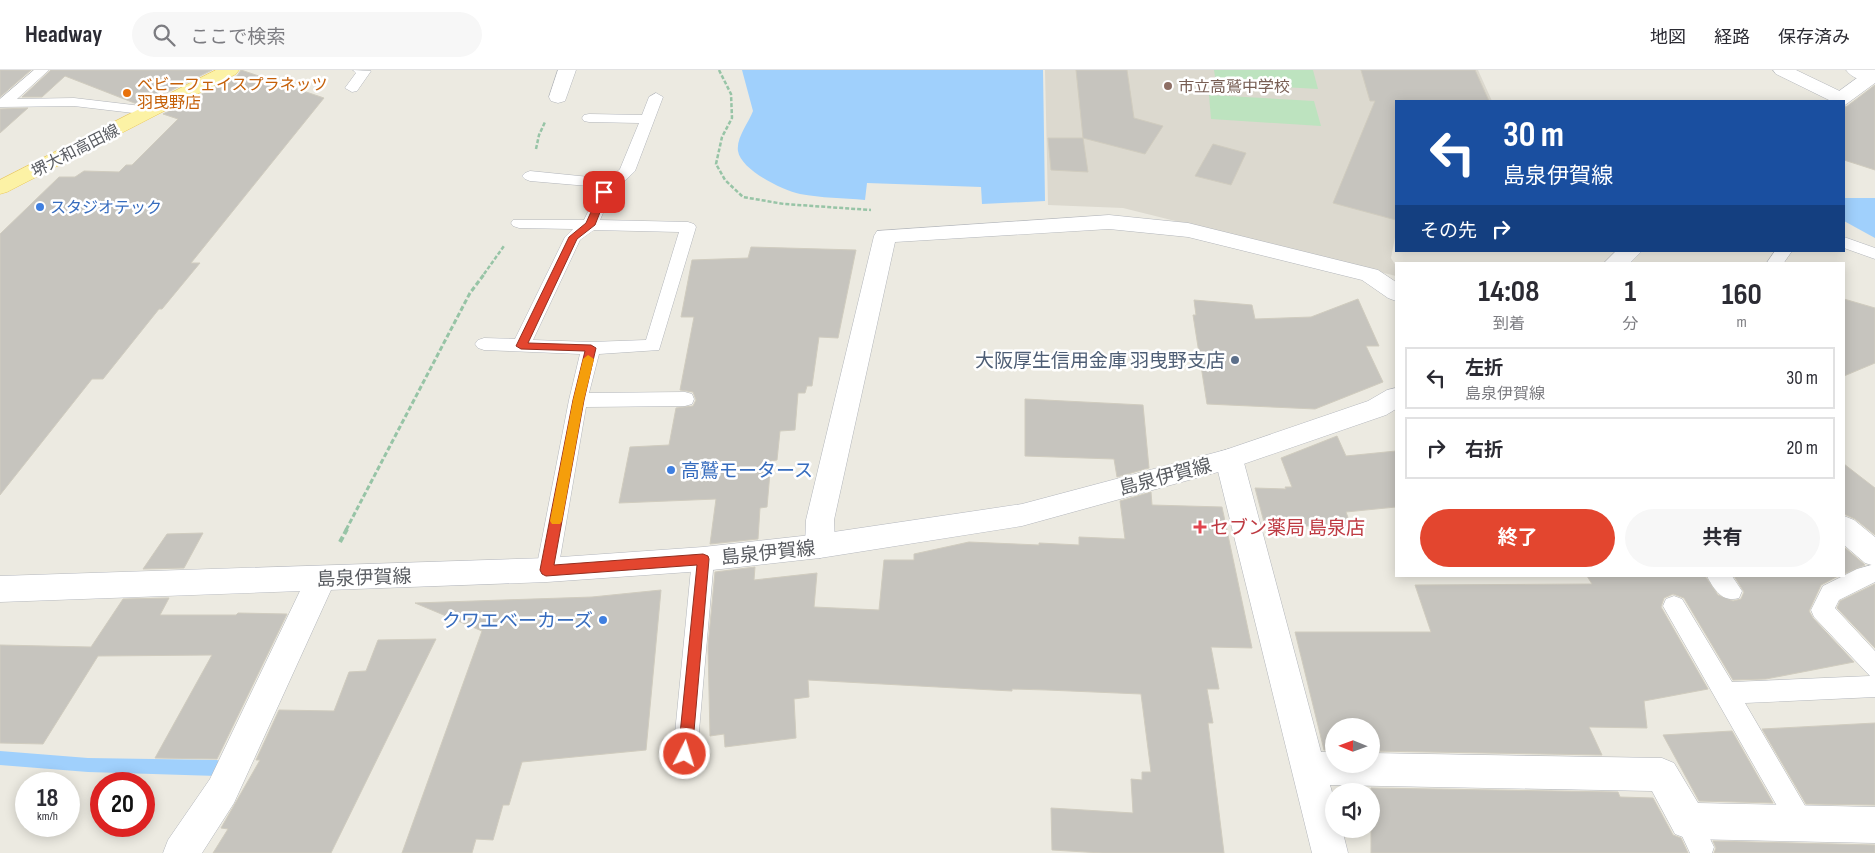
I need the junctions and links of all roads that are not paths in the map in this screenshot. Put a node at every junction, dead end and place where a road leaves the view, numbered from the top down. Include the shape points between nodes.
1 (42, 70) edge
2 (230, 70) edge
3 (360, 70) edge
4 (567, 70) edge
5 (1782, 70) edge
6 (1867, 74) edge
7 (352, 88) dead end
8 (558, 96) road end
9 (656, 97) dead end
10 (1839, 100) edge
11 (2, 103) edge
12 (150, 111) junction
13 (590, 118) dead end
14 (648, 119) junction
15 (530, 176) road end
16 (613, 184) junction
17 (0, 188) edge
18 (519, 223) road end
19 (590, 225) junction
20 (1845, 242) edge
21 (1630, 252) edge
22 (1783, 252) edge
23 (1875, 254) edge
24 (1617, 262) edge
25 (1776, 262) edge
26 (1395, 292) edge
27 (484, 344) dead end
28 (521, 346) junction
29 (591, 348) junction
30 (1395, 398) edge
31 (685, 399) dead end
32 (578, 400) junction
33 (1229, 459) junction
34 (1845, 529) edge
35 (820, 546) junction
36 (1875, 554) edge
37 (703, 559) junction
38 (546, 570) junction
39 (1875, 573) edge
40 (321, 579) junction
41 (0, 589) edge
42 (1674, 606) dead end
43 (1875, 667) edge
44 (1875, 686) edge
45 (1726, 692) junction
46 (685, 754) dead end
47 (1309, 768) junction
48 (1802, 825) junction
49 (1875, 825) edge
50 (181, 853) edge
51 (1330, 853) edge

1 - 11 lane
2 - 12 main road, 堺大和高田線
3 - 7 lane via 364,71
4 - 8 street
5 - 10 street
6 - 10 street
9 - 14 lane
11 - 12 lane via 74,102
12 - 17 main road, 堺大和高田線
13 - 14 lane
14 - 16 lane via 627,171
15 - 16 lane
16 - 19 lane via 604,192
18 - 19 lane
19 - 28 lane via 573,237
19 - 29 lane via 688,227 653,346
20 - 23 lane
21 - 24 street
22 - 25 lane
26 - 35 street via 1370,275 1188,230 1109,222 885,236 820,520
27 - 28 lane
28 - 29 lane
29 - 32 lane
30 - 33 street, 島泉伊賀線 via 1377,408
31 - 32 lane
32 - 38 lane
33 - 35 street, 島泉伊賀線 via 1022,515
33 - 47 street
34 - 36 street
35 - 37 street, 島泉伊賀線
37 - 38 street, 島泉伊賀線
37 - 46 lane
38 - 40 street, 島泉伊賀線
39 - 43 lane via 1831,593 1822,610
40 - 41 street, 島泉伊賀線
40 - 50 street via 222,791
42 - 45 lane
44 - 45 lane
45 - 48 lane
47 - 48 street via 1662,776 1695,834
47 - 51 street
48 - 49 street

